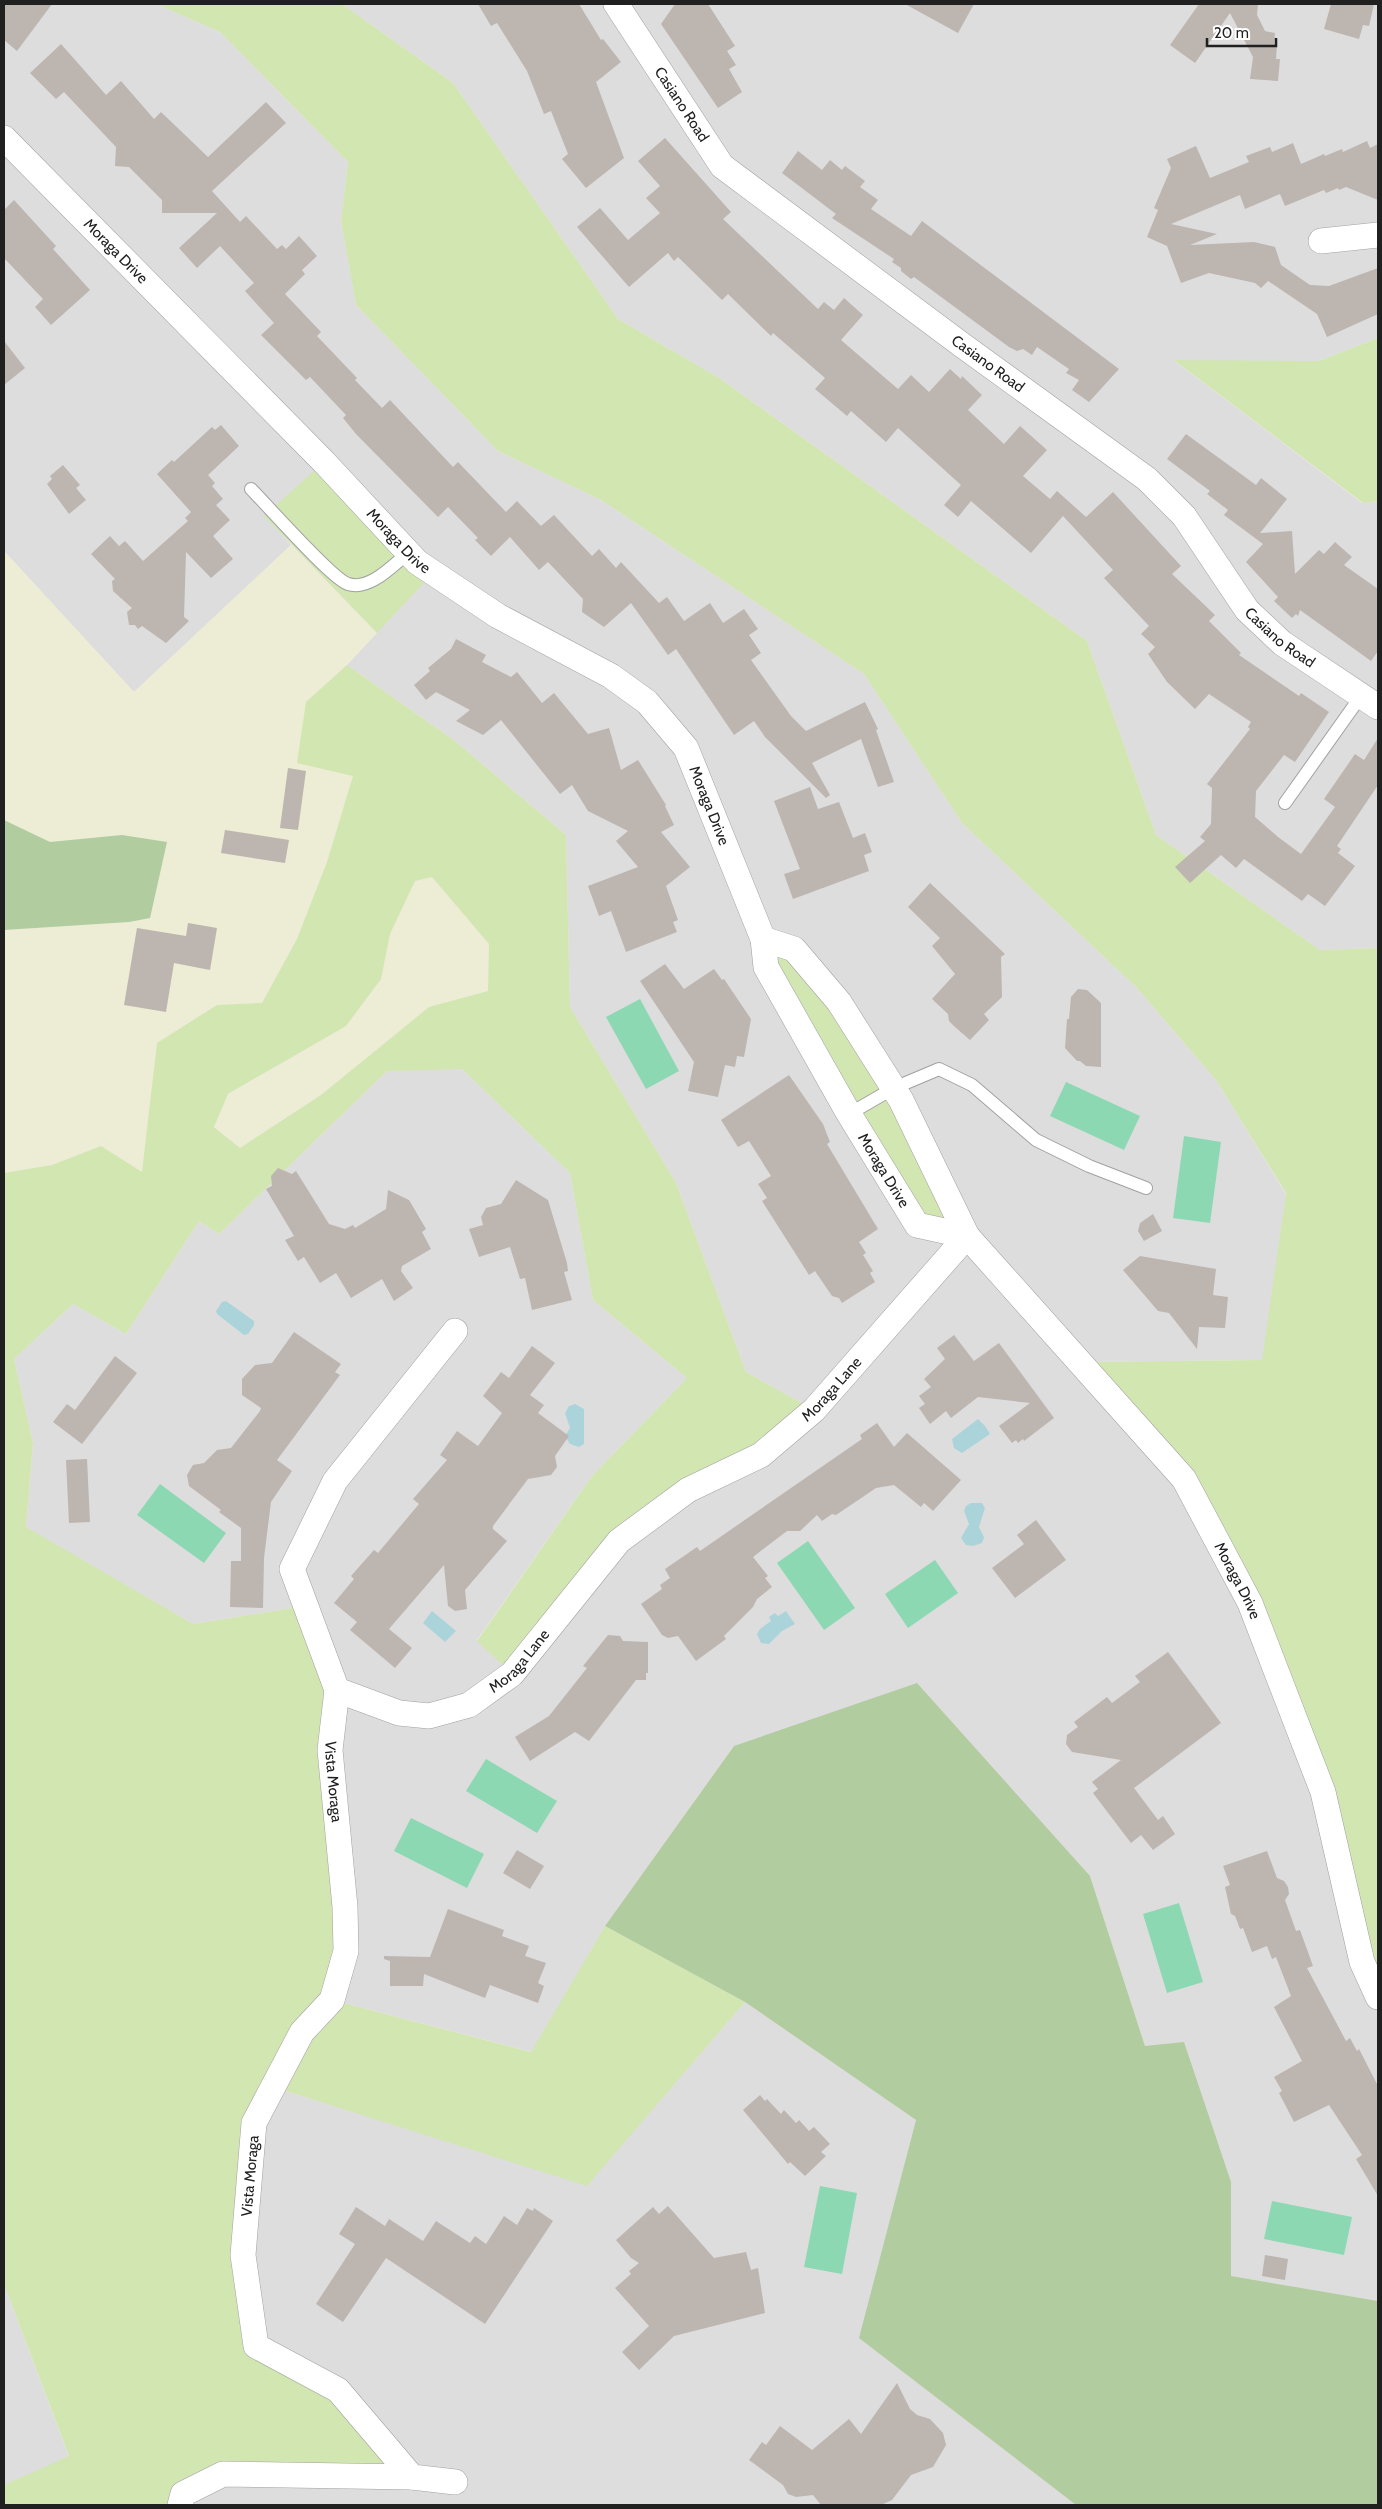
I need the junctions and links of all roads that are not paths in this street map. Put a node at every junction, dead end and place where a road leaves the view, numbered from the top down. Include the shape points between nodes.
1 (616, 4) edge
2 (5, 142) edge
3 (1378, 235) edge
4 (1321, 241) dead end
5 (251, 489) dead end
6 (408, 553) junction
7 (1370, 702) edge
8 (1285, 804) dead end
9 (763, 938) junction
10 (894, 1088) junction
11 (849, 1114) junction
12 (1146, 1188) dead end
13 (966, 1236) junction
14 (455, 1331) dead end
15 (337, 1690) junction
16 (1378, 1997) edge
17 (412, 2477) junction
18 (455, 2482) dead end
19 (180, 2505) edge

1 - 7 street, Casiano Road via 722,166 1147,479 1184,516 1248,610 1282,643
2 - 6 street, Moraga Drive via 324,462
3 - 4 street
5 - 6 lane via 329,569 348,584 364,583 379,576
6 - 9 street, Moraga Drive via 498,616 611,676 647,702 686,748
7 - 8 lane
9 - 10 street, Moraga Drive via 794,949 839,1002
9 - 11 street, Moraga Drive via 766,967
10 - 11 lane
10 - 12 lane via 939,1070 972,1084 1036,1140 1089,1166
10 - 13 street, Moraga Drive
11 - 13 street, Moraga Drive via 917,1225
13 - 15 street, Moraga Lane via 814,1410 761,1455 688,1490 619,1541 512,1674 470,1705 429,1716 399,1714
13 - 16 street, Moraga Drive via 1184,1479 1250,1603 1323,1792 1362,1962
14 - 15 street via 335,1481 292,1569
15 - 17 street, Vista Moraga via 330,1750 346,1951 332,2000 302,2032 254,2123 243,2255 256,2346 338,2390
17 - 18 street
17 - 19 street via 223,2474 183,2494

